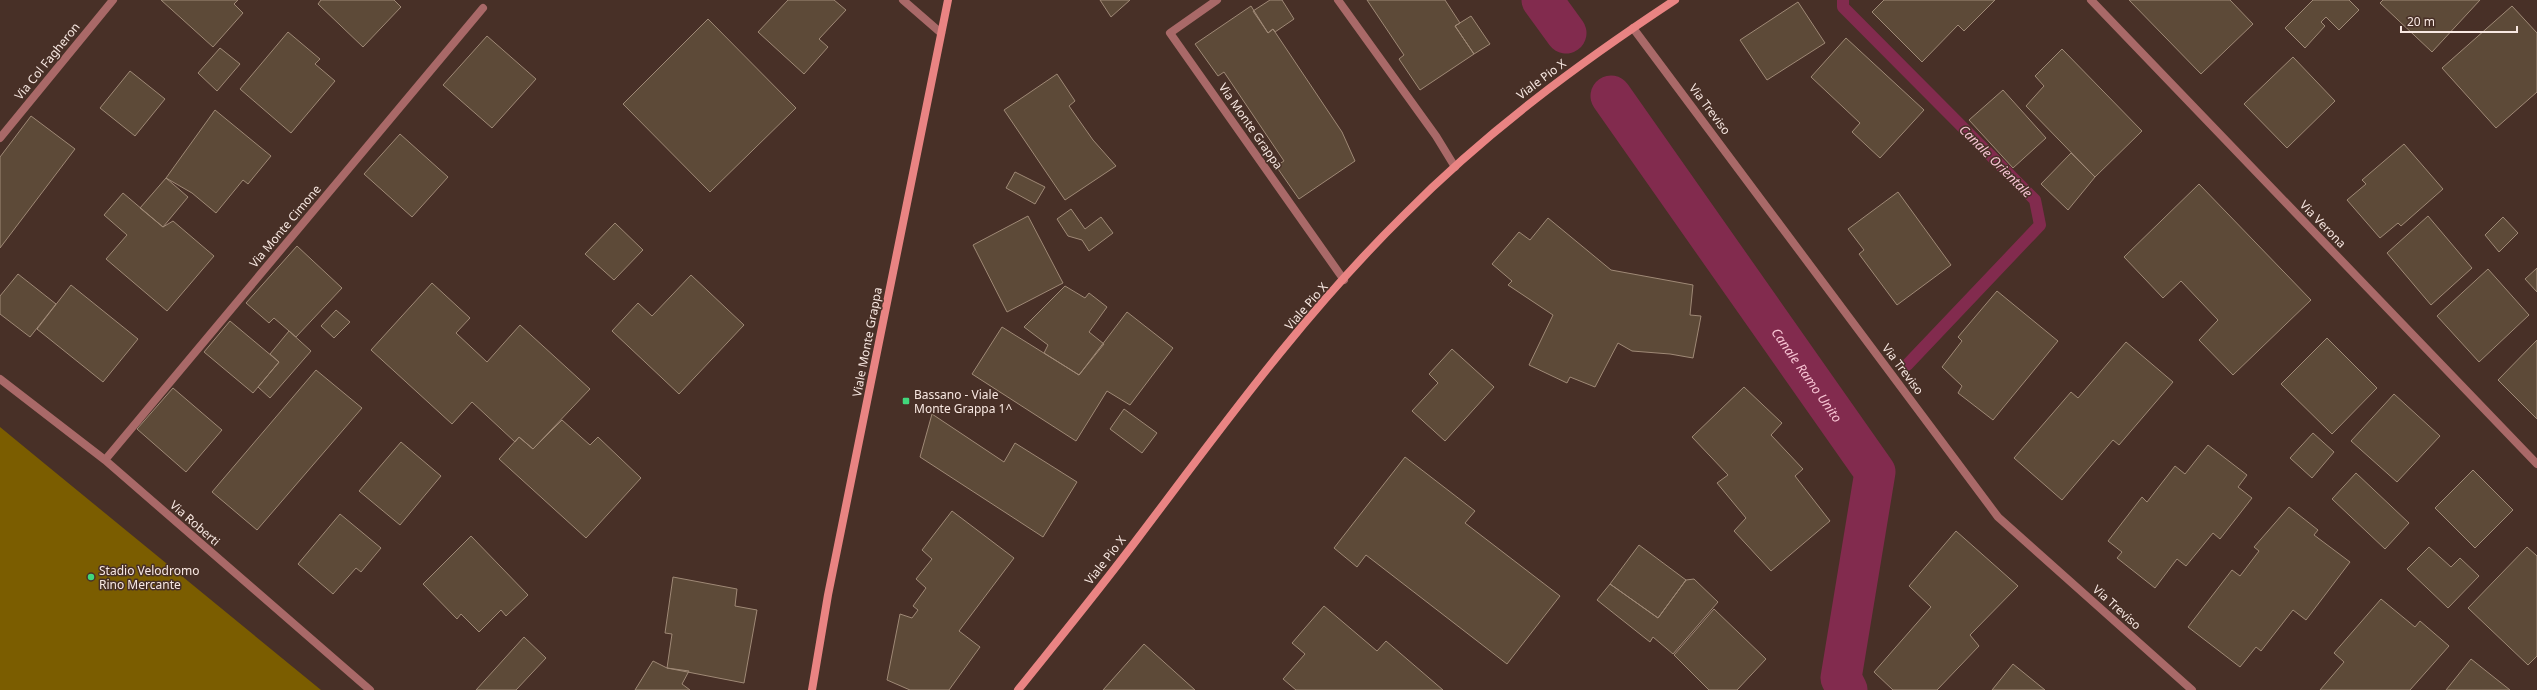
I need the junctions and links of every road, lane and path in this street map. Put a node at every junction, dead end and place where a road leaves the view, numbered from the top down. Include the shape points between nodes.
1 (113, 0) edge
2 (903, 0) edge
3 (948, 0) edge
4 (1217, 0) edge
5 (1338, 0) edge
6 (1676, 0) edge
7 (2091, 0) edge
8 (483, 8) dead end
9 (1633, 28) junction
10 (941, 33) junction
11 (0, 138) edge
12 (1455, 167) junction
13 (1344, 280) junction
14 (0, 379) edge
15 (105, 460) junction
16 (2537, 464) edge
17 (370, 690) edge
18 (812, 690) edge
19 (1018, 690) edge
20 (2192, 690) edge

1 - 11 street, Via Col Fagheron
2 - 10 street
3 - 10 main road, Viale Monte Grappa
4 - 13 street, Via Monte Grappa via 1170,34
5 - 12 street via 1436,136
6 - 9 main road, Viale Pio X
7 - 16 street, Via Verona
8 - 15 street, Via Monte Cimone
9 - 12 main road, Viale Pio X via 1503,123
9 - 20 street, Via Treviso via 1998,517
10 - 18 main road, Viale Monte Grappa via 828,595
12 - 13 main road, Viale Pio X via 1403,215
13 - 19 main road, Viale Pio X via 1249,391
14 - 15 street, Via Roberti
15 - 17 street, Via Roberti

